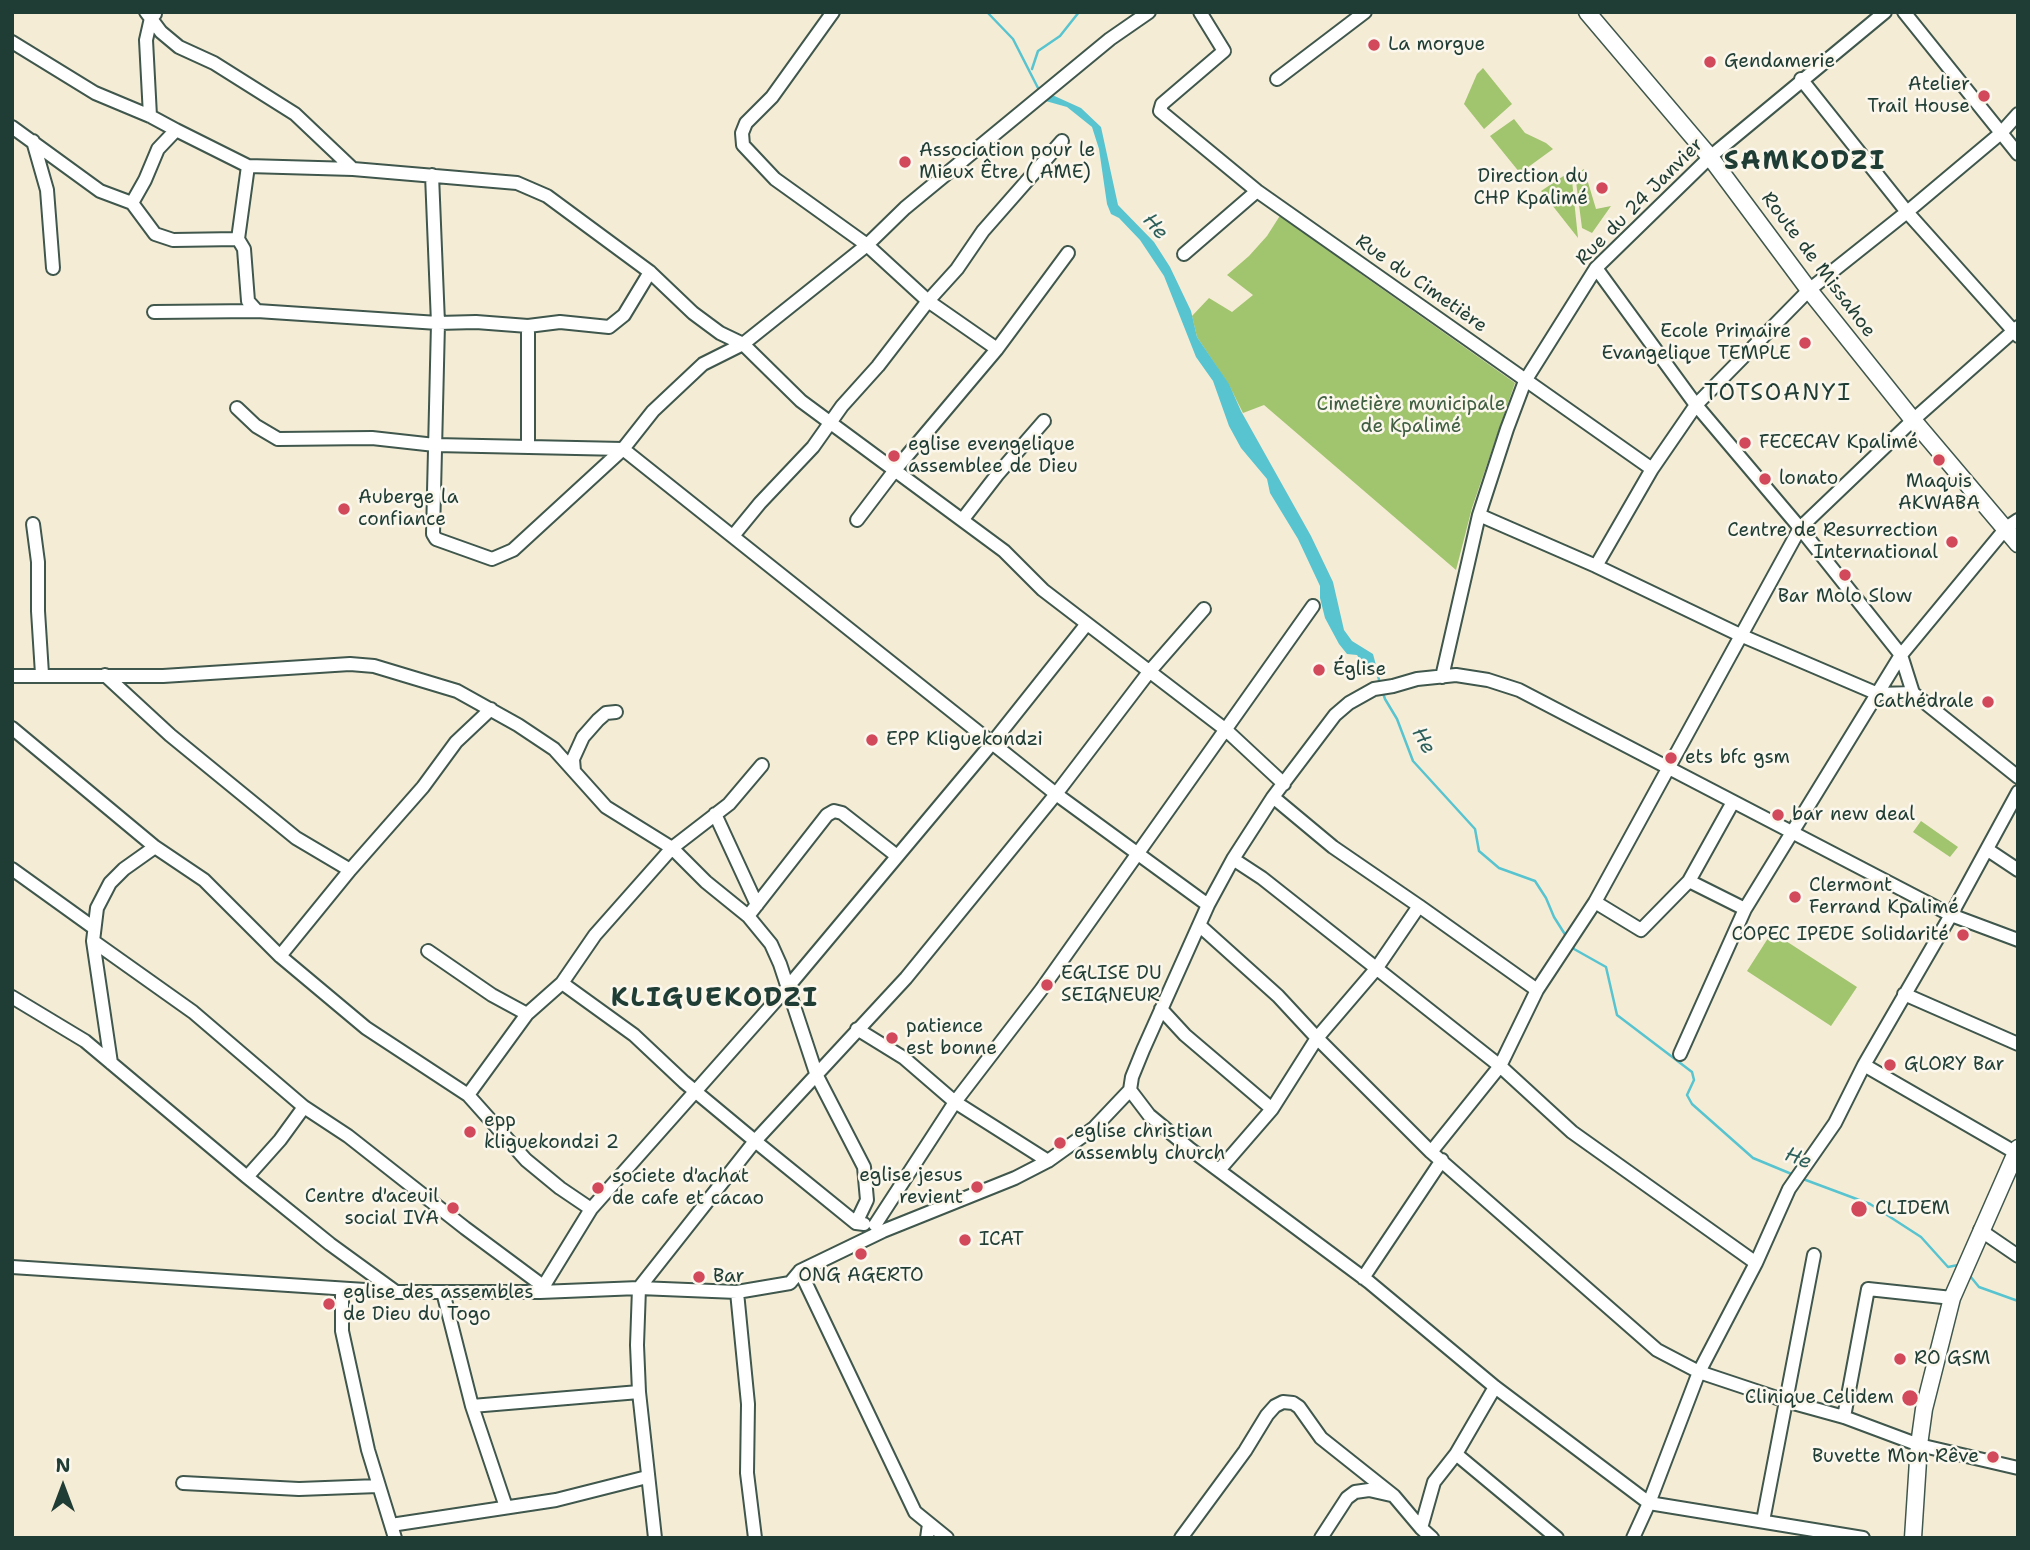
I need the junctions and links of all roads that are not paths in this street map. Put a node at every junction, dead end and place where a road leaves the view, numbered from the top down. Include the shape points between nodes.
1 (833, 12) edge
2 (1149, 12) edge
3 (1200, 12) edge
4 (1365, 12) edge
5 (1587, 12) edge
6 (1885, 12) edge
7 (1904, 12) edge
8 (151, 14) edge
9 (12, 42) edge
10 (1277, 79) dead end
11 (1801, 79) junction
12 (2018, 114) edge
13 (150, 116) junction
14 (12, 127) edge
15 (176, 130) junction
16 (2001, 132) junction
17 (33, 141) junction
18 (1062, 141) dead end
19 (2018, 154) edge
20 (1710, 157) junction
21 (248, 166) junction
22 (353, 169) junction
23 (432, 175) junction
24 (1257, 191) junction
25 (132, 203) junction
26 (1907, 212) junction
27 (238, 239) junction
28 (867, 245) junction
29 (1068, 253) dead end
30 (1184, 254) dead end
31 (53, 268) dead end
32 (1596, 268) junction
33 (650, 272) junction
34 (1809, 290) junction
35 (928, 301) junction
36 (257, 311) junction
37 (154, 312) dead end
38 (438, 323) junction
39 (528, 326) junction
40 (2016, 332) edge
41 (743, 344) junction
42 (997, 349) junction
43 (1525, 381) junction
44 (1696, 405) junction
45 (237, 408) dead end
46 (1913, 420) junction
47 (1044, 421) dead end
48 (831, 422) junction
49 (436, 445) junction
50 (527, 445) junction
51 (623, 449) junction
52 (1652, 469) junction
53 (895, 470) junction
54 (1479, 515) junction
55 (963, 519) junction
56 (857, 520) dead end
57 (33, 524) dead end
58 (2012, 524) edge
59 (1800, 528) junction
60 (733, 536) junction
61 (2018, 544) edge
62 (1596, 566) junction
63 (1313, 606) dead end
64 (1204, 608) dead end
65 (1086, 625) junction
66 (1740, 635) junction
67 (1901, 655) junction
68 (1149, 671) junction
69 (42, 674) junction
70 (105, 675) junction
71 (12, 676) edge
72 (1442, 677) junction
73 (1913, 693) junction
74 (1878, 694) junction
75 (491, 709) junction
76 (616, 712) dead end
77 (12, 728) edge
78 (1226, 730) junction
79 (993, 742) junction
80 (762, 765) dead end
81 (1668, 767) junction
82 (574, 771) junction
83 (2018, 777) edge
84 (1284, 784) junction
85 (2018, 792) edge
86 (1056, 794) junction
87 (1273, 797) junction
88 (1733, 802) junction
89 (715, 814) junction
90 (1793, 831) junction
91 (155, 847) junction
92 (672, 848) junction
93 (1988, 850) junction
94 (1137, 854) junction
95 (897, 856) junction
96 (1233, 859) junction
97 (12, 869) edge
98 (350, 870) junction
99 (2018, 870) edge
100 (1689, 881) junction
101 (1595, 902) junction
102 (757, 905) junction
103 (1208, 905) junction
104 (1419, 906) junction
105 (1745, 909) junction
106 (1951, 915) junction
107 (748, 916) junction
108 (1199, 925) junction
109 (93, 935) junction
110 (2018, 940) edge
111 (428, 951) dead end
112 (280, 956) junction
113 (1376, 969) junction
114 (562, 982) junction
115 (787, 988) junction
116 (1536, 990) junction
117 (1905, 994) junction
118 (12, 997) edge
119 (1161, 1009) junction
120 (527, 1014) junction
121 (857, 1029) junction
122 (1317, 1038) junction
123 (2018, 1044) edge
124 (1681, 1054) dead end
125 (111, 1063) junction
126 (1864, 1065) junction
127 (1500, 1066) junction
128 (817, 1076) junction
129 (695, 1090) junction
130 (1130, 1090) junction
131 (468, 1095) junction
132 (955, 1101) junction
133 (304, 1107) junction
134 (1272, 1109) junction
135 (755, 1141) junction
136 (2017, 1152) edge
137 (1436, 1156) junction
138 (1048, 1161) junction
139 (1220, 1169) junction
140 (247, 1177) junction
141 (591, 1209) junction
142 (856, 1223) junction
143 (879, 1228) junction
144 (1980, 1230) junction
145 (1814, 1255) dead end
146 (2018, 1256) edge
147 (1756, 1263) junction
148 (12, 1267) edge
149 (800, 1272) junction
150 (1363, 1278) junction
151 (542, 1289) junction
152 (639, 1289) junction
153 (342, 1290) junction
154 (396, 1292) junction
155 (443, 1292) junction
156 (737, 1292) junction
157 (1954, 1292) junction
158 (1699, 1372) junction
159 (1495, 1387) junction
160 (639, 1392) junction
161 (1786, 1401) junction
162 (472, 1406) junction
163 (1844, 1417) junction
164 (1919, 1445) junction
165 (1456, 1454) junction
166 (2018, 1468) edge
167 (647, 1476) junction
168 (183, 1483) dead end
169 (378, 1486) junction
170 (1394, 1496) junction
171 (1649, 1503) junction
172 (506, 1507) junction
173 (1763, 1521) junction
174 (1781, 1523) junction
175 (929, 1524) junction
176 (391, 1525) junction
177 (1426, 1534) edge
178 (395, 1538) edge
179 (654, 1538) edge
180 (755, 1538) edge
181 (927, 1538) edge
182 (947, 1538) edge
183 (1181, 1538) edge
184 (1321, 1538) edge
185 (1557, 1538) edge
186 (1633, 1538) edge
187 (1779, 1538) edge
188 (1863, 1538) edge
189 (1913, 1538) edge

1 - 28 street via 772,97 746,123 743,145 775,179
2 - 28 street via 905,208
3 - 24 street, Rue du Cimetière via 1224,51 1162,104 1160,111
4 - 10 street
5 - 20 main road, Route de Missahoe
6 - 11 street, Rue du 24 Janvier
7 - 16 street
8 - 13 street via 146,40
8 - 22 street via 161,32 179,47 251,84 295,114
9 - 13 street via 95,93
11 - 20 street, Rue du 24 Janvier
11 - 26 street
12 - 16 street
13 - 15 street
14 - 17 street
15 - 21 street
15 - 25 street via 158,149
16 - 19 street
16 - 26 street
17 - 25 street via 100,191
17 - 31 street via 47,190
18 - 35 street
20 - 32 street, Rue du 24 Janvier
20 - 34 main road, Route de Missahoe
21 - 22 street
21 - 27 street
22 - 23 street
23 - 33 street via 517,183 547,196
23 - 38 street
24 - 30 street
24 - 43 street, Rue du Cimetière
25 - 27 street via 155,234 173,240
26 - 34 street
26 - 40 street
27 - 36 street via 244,249 248,302
28 - 35 street
28 - 41 street
29 - 42 street
32 - 43 street, Rue du 24 Janvier
32 - 44 street
33 - 39 street via 624,315 609,327 560,322
33 - 41 street via 693,313
34 - 44 street
34 - 46 main road, Route de Missahoe
35 - 42 street
35 - 48 street
36 - 37 street
36 - 38 street
38 - 39 street
38 - 49 street
39 - 50 street
40 - 46 street
41 - 48 street via 801,401
41 - 51 street via 703,365 653,411
42 - 53 street
43 - 52 street, Rue du Cimetière
43 - 54 street, Rue du 24 Janvier
44 - 52 street
44 - 59 street
45 - 49 street via 278,439 372,438
46 - 58 main road, Route de Missahoe
46 - 59 street
47 - 55 street
48 - 53 street
48 - 60 street
49 - 50 street
49 - 51 street via 433,534 492,559 513,550
50 - 51 street
51 - 60 street
52 - 62 street
53 - 55 street
53 - 56 street
54 - 62 street
54 - 72 street, Rue du 24 Janvier
55 - 65 street
57 - 69 street
58 - 61 main road, Route de Missahoe
58 - 67 street
59 - 66 street
59 - 67 street
60 - 79 street
62 - 66 street
63 - 78 street
64 - 68 street
65 - 68 street
65 - 79 street
66 - 74 street
66 - 81 street
67 - 73 street
67 - 74 street
68 - 78 street
68 - 86 street
69 - 70 street
69 - 71 street
70 - 75 street via 374,666 457,691
70 - 98 street via 296,838
72 - 81 street via 1489,680 1519,690
72 - 84 street via 1379,688 1349,703
73 - 74 street
73 - 83 street
74 - 90 street
75 - 82 street via 554,750
75 - 98 street via 456,742
76 - 82 street via 606,713 583,737 573,759
77 - 91 street
78 - 84 street
78 - 94 street
79 - 86 street
79 - 95 street
80 - 89 street
81 - 88 street
81 - 101 street
82 - 92 street via 606,807
84 - 87 street
85 - 93 street
86 - 94 street
86 - 121 street via 906,978
87 - 96 street
87 - 104 street via 1333,847
88 - 90 street
88 - 100 street
89 - 92 street
89 - 102 street
90 - 105 street
90 - 106 street
91 - 109 street via 110,883 97,908
91 - 112 street via 204,880
92 - 107 street
92 - 114 street via 595,935
93 - 99 street
93 - 106 street
94 - 103 street
94 - 132 street
95 - 102 street via 834,811
95 - 115 street
96 - 103 street
96 - 113 street
97 - 109 street
98 - 112 street
100 - 101 street via 1641,930
100 - 105 street
101 - 116 street
102 - 107 street
103 - 108 street
104 - 113 street
104 - 116 street
105 - 124 street
106 - 110 street
106 - 117 street
107 - 115 street via 771,944
108 - 119 street
108 - 122 street
109 - 125 street
109 - 133 street via 193,1012
111 - 120 street
112 - 131 street via 366,1028
113 - 122 street
113 - 127 street
114 - 120 street
114 - 129 street via 634,1035
115 - 128 street
115 - 129 street
116 - 127 street
117 - 123 street
117 - 126 street
118 - 125 street via 85,1041
119 - 130 street
119 - 134 street
120 - 131 street
121 - 128 street
121 - 132 street via 904,1058
122 - 134 street
122 - 137 street
125 - 140 street
126 - 136 street
126 - 147 street via 1835,1123 1789,1189
127 - 137 street
127 - 147 street via 1572,1132
128 - 135 street
128 - 142 street via 864,1167 867,1200
129 - 135 street
129 - 141 street
130 - 138 street via 1094,1128
130 - 139 street via 1149,1115
131 - 141 street via 526,1160
132 - 138 street
132 - 143 street
133 - 140 street
133 - 151 street via 348,1136
134 - 139 street
135 - 142 street
135 - 152 street
136 - 144 main road
137 - 150 street
137 - 158 street via 1657,1350
138 - 143 street via 1015,1178
139 - 150 street
140 - 154 street
141 - 151 street
142 - 143 street
143 - 149 street
144 - 146 street
144 - 157 main road
145 - 161 street
147 - 158 street
148 - 153 street
149 - 156 street via 790,1283
149 - 175 street via 915,1512
150 - 159 street
151 - 152 street
151 - 155 street
152 - 156 street
152 - 160 street
153 - 154 street
153 - 169 street via 342,1331
154 - 155 street
155 - 162 street
156 - 180 street
157 - 163 street via 1868,1289
157 - 164 main road via 1929,1384
158 - 161 street
158 - 171 street
159 - 165 street
159 - 171 street
160 - 162 street
160 - 167 street
161 - 163 street
161 - 173 street
162 - 172 street
163 - 164 street
164 - 166 street
164 - 189 main road
165 - 177 street via 1434,1482
165 - 185 street
167 - 172 street via 556,1500
167 - 179 street
168 - 169 street via 299,1489
169 - 176 street
170 - 177 street
170 - 183 street via 1321,1438 1299,1407 1283,1402 1267,1415
170 - 184 street via 1355,1492
171 - 173 street
171 - 186 street
172 - 176 street
173 - 174 street
174 - 187 street
174 - 188 street
175 - 181 street
175 - 182 street
176 - 178 street

